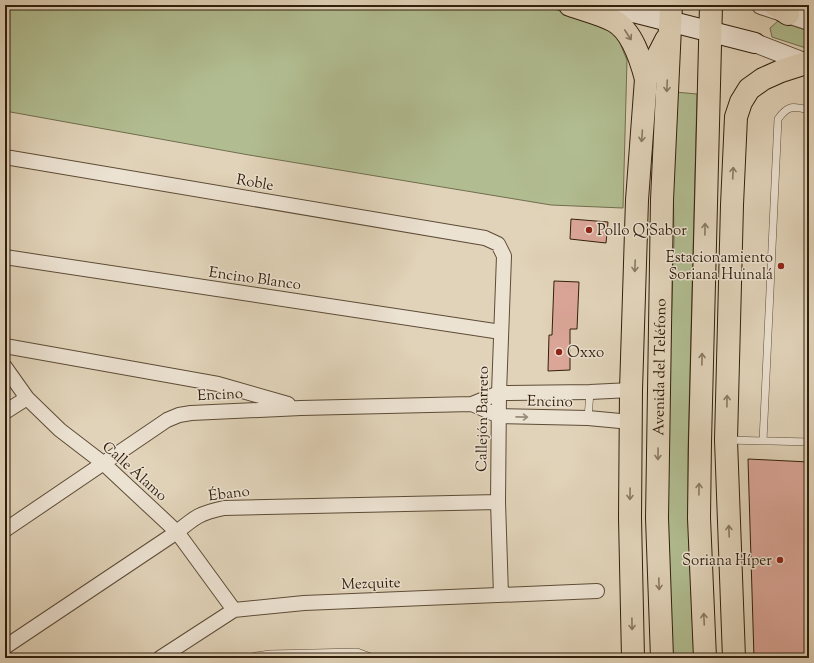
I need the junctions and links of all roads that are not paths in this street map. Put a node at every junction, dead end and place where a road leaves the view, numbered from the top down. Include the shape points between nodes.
1 (570, 5) edge
2 (606, 5) edge
3 (711, 5) edge
4 (761, 5) edge
5 (781, 9) edge
6 (670, 20) edge
7 (809, 21) edge
8 (710, 32) junction
9 (755, 43) joint
10 (808, 64) edge
11 (646, 79) junction
12 (809, 110) edge
13 (5, 157) edge
14 (637, 200) junction
15 (662, 200) junction
16 (706, 203) junction
17 (732, 205) junction
18 (498, 244) joint
19 (5, 257) edge
20 (501, 332) junction
21 (5, 346) edge
22 (5, 367) edge
23 (631, 390) junction
24 (590, 392) junction
25 (499, 393) junction
26 (27, 398) junction
27 (472, 404) junction
28 (301, 408) junction
29 (5, 412) edge
30 (499, 416) junction
31 (588, 418) junction
32 (631, 422) junction
33 (726, 440) junction
34 (763, 441) junction
35 (809, 442) edge
36 (103, 463) junction
37 (498, 502) junction
38 (630, 518) junction
39 (657, 518) junction
40 (5, 530) edge
41 (177, 532) junction
42 (597, 591) dead end
43 (501, 594) junction
44 (234, 610) junction
45 (5, 647) edge
46 (734, 656) edge
47 (705, 657) edge
48 (160, 658) edge
49 (249, 658) edge
50 (373, 658) edge
51 (633, 658) edge
52 (662, 658) edge

1 -> 11 main road via 614,21 625,30 642,62
2 - 6 main road
3 - 8 main road
4 - 5 street
5 - 7 street
6 - 8 main road
6 - 11 main road
6 -> 15 main road, Avenida del Teléfono
8 - 9 main road
8 - 16 main road
9 - 10 street
17 -> 10 main road via 736,117 740,102 749,89 763,79
11 -> 14 main road
12 - 34 lane via 794,107 784,110 778,119
13 - 18 street, Roble via 485,238
14 - 15 main road
14 -> 23 main road
15 -> 39 main road, Avenida del Teléfono
16 - 17 main road
47 -> 16 main road via 699,518
33 -> 17 main road
18 - 20 street, Callejón Barreto via 504,256
19 - 20 street, Encino Blanco
20 - 25 street, Callejón Barreto
21 - 28 street via 218,384
22 - 26 street, Calle Álamo
23 - 24 street, Encino
23 - 32 main road
24 - 25 street, Encino
24 - 31 lane
25 - 27 street, Encino
25 - 30 street, Callejón Barreto
26 - 29 street
26 - 36 street, Calle Álamo via 60,430
27 - 28 street, Encino
27 - 30 street, Encino
28 - 36 street, Encino via 179,415 167,420
30 -> 31 street, Encino
30 - 37 street, Callejón Barreto
31 - 32 street, Encino
32 -> 38 main road
33 - 34 lane
46 -> 33 main road
34 - 35 lane
36 - 40 street, Encino
36 - 41 street, Calle Álamo
37 - 41 street, Ébano via 224,508 196,516
37 - 43 street, Callejón Barreto
38 - 39 main road
38 -> 51 main road
39 -> 52 main road, Avenida del Teléfono
41 - 44 street, Calle Álamo
41 - 45 street, Ébano
42 - 43 street, Mezquite
43 - 44 street, Mezquite via 304,603
44 - 48 street, Mezquite
46 - 47 main road
49 - 50 lane via 270,654 339,652 357,652

